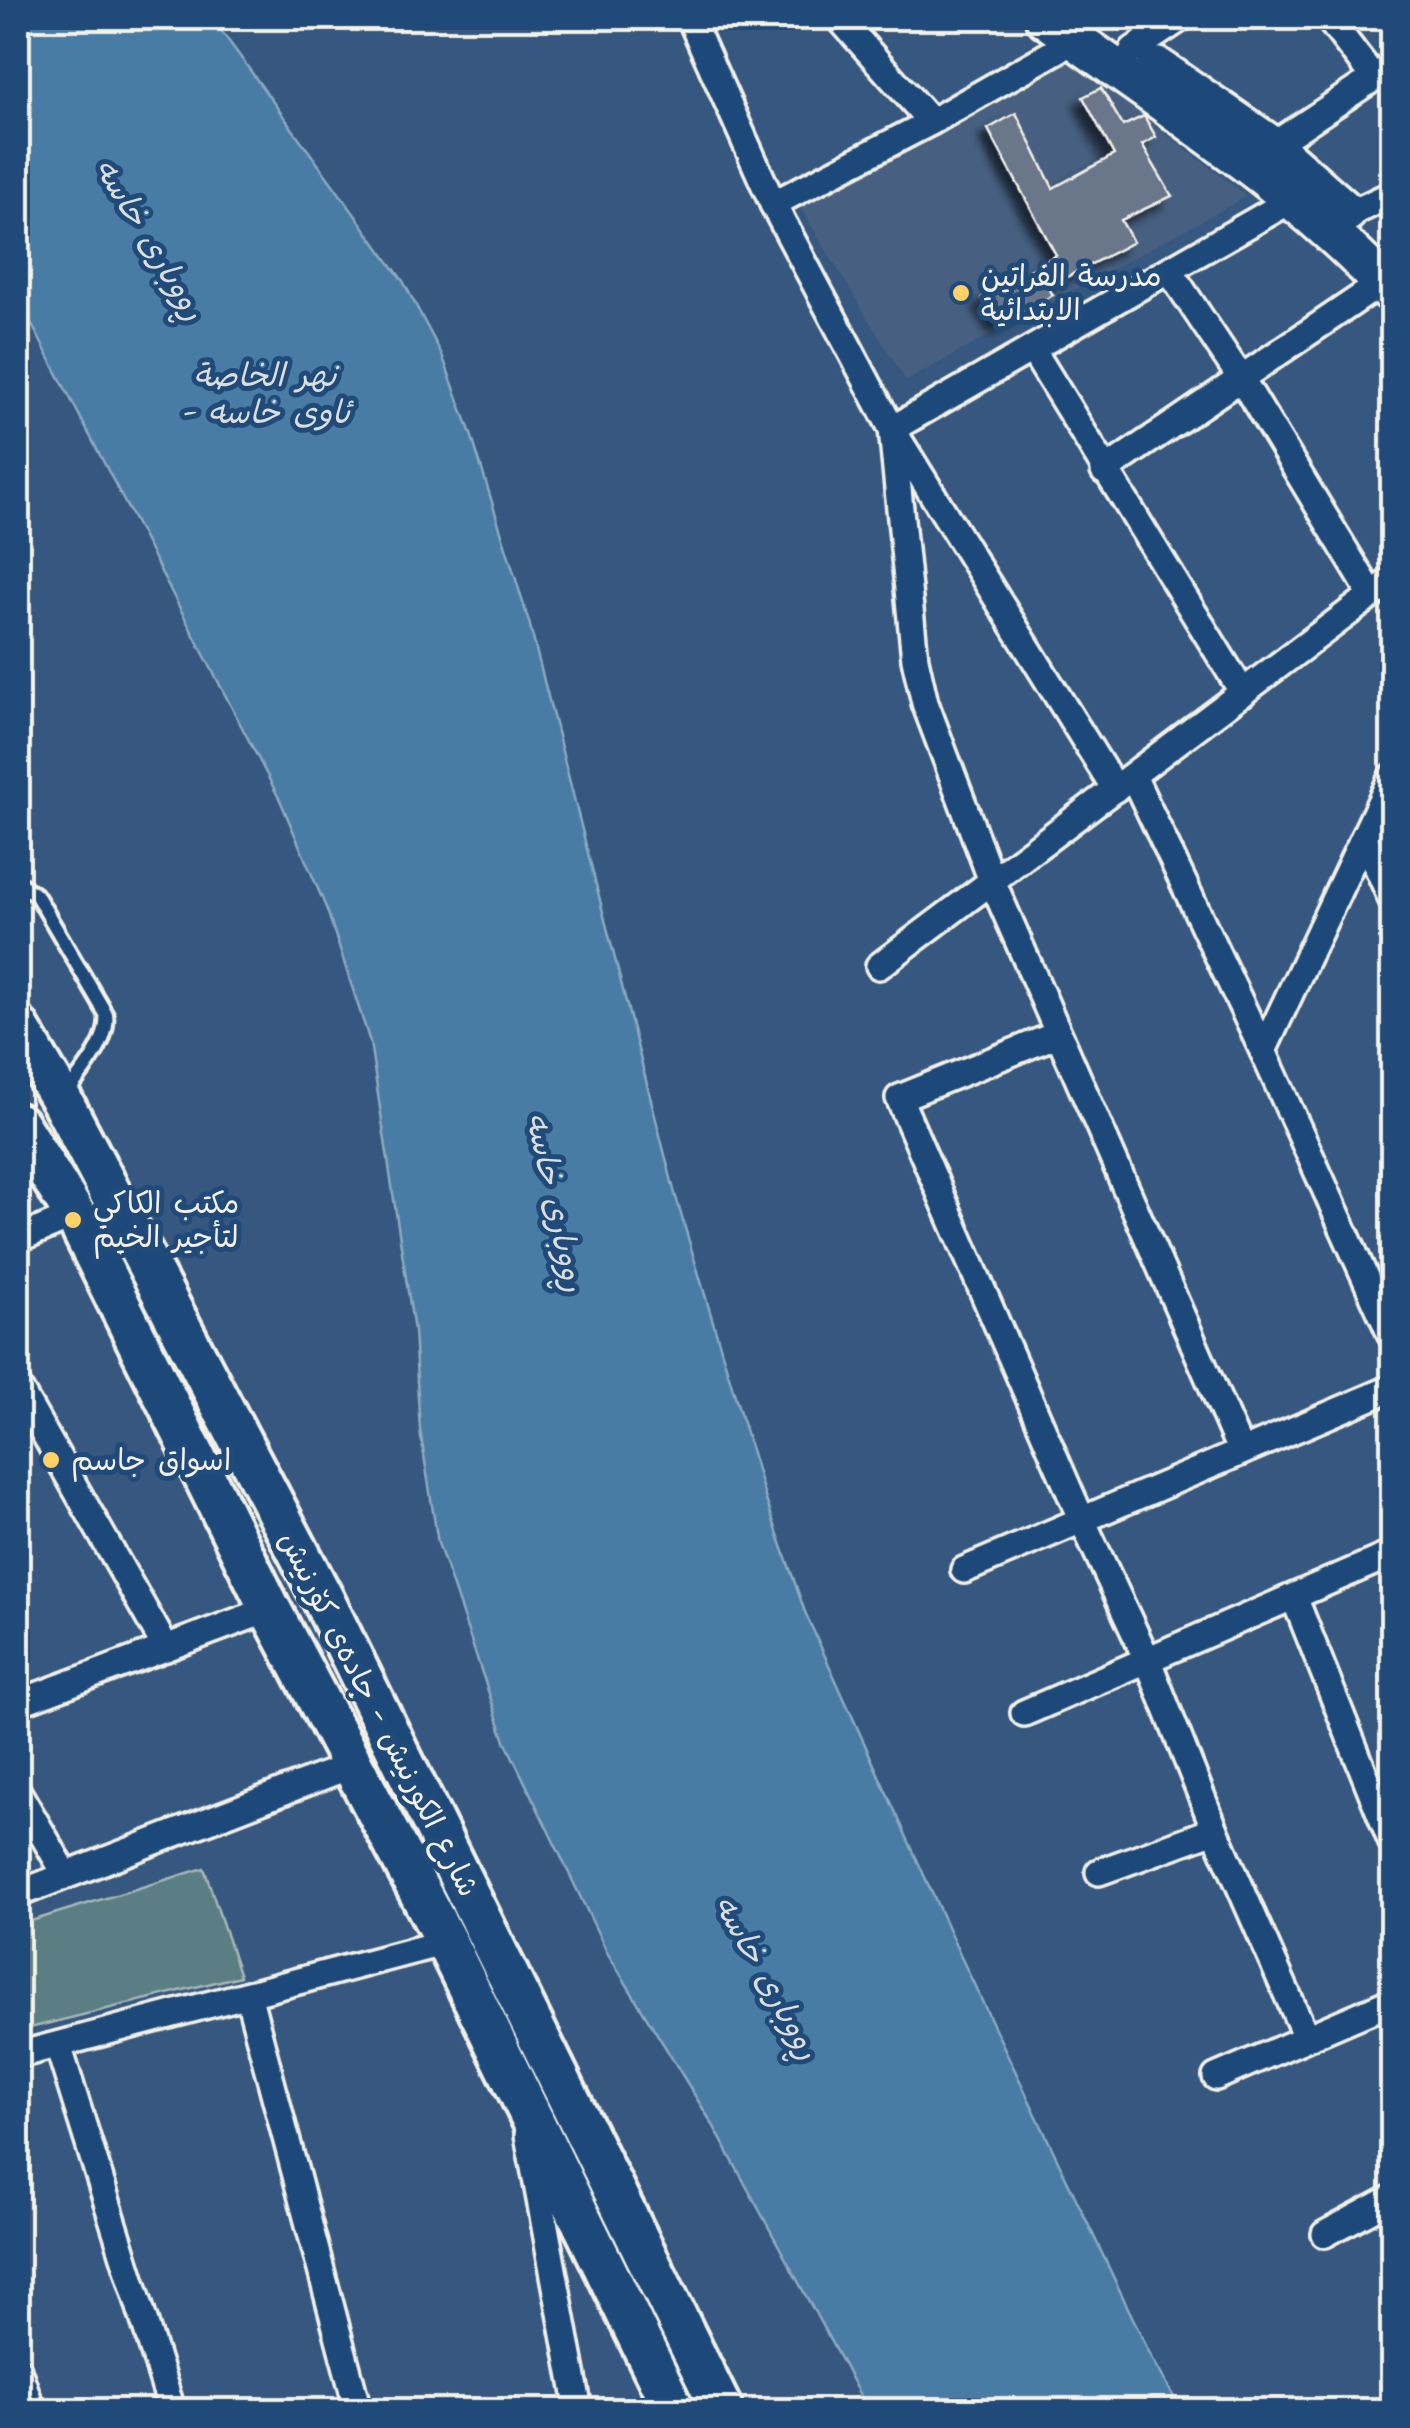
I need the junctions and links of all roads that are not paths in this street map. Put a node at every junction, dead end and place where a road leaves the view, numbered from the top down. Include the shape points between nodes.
1 (690, 18) edge
2 (840, 18) edge
3 (1181, 18) edge
4 (1328, 18) edge
5 (1069, 25) edge
6 (1132, 50) junction
7 (1383, 72) edge
8 (931, 122) junction
9 (1272, 146) junction
10 (1392, 194) edge
11 (1293, 199) junction
12 (773, 204) junction
13 (1350, 214) junction
14 (1169, 270) junction
15 (1389, 277) edge
16 (1032, 349) junction
17 (1242, 380) junction
18 (892, 430) junction
19 (1104, 471) junction
20 (1382, 588) edge
21 (1243, 693) junction
22 (1392, 777) edge
23 (1124, 782) junction
24 (1364, 836) junction
25 (18, 882) edge
26 (992, 882) junction
27 (1392, 900) edge
28 (879, 966) dead end
29 (18, 1028) edge
30 (1058, 1034) junction
31 (1263, 1051) junction
32 (62, 1101) junction
33 (18, 1124) edge
34 (75, 1215) junction
35 (18, 1239) edge
36 (1392, 1337) edge
37 (18, 1387) edge
38 (1392, 1388) edge
39 (1240, 1452) junction
40 (1082, 1518) junction
41 (1392, 1554) edge
42 (964, 1570) dead end
43 (1294, 1597) junction
44 (270, 1609) junction
45 (166, 1648) junction
46 (1148, 1661) junction
47 (18, 1703) edge
48 (1024, 1713) dead end
49 (352, 1765) junction
50 (18, 1792) edge
51 (1215, 1830) junction
52 (1392, 1843) edge
53 (1100, 1872) dead end
54 (66, 1875) junction
55 (18, 1894) edge
56 (446, 1942) junction
57 (248, 1994) junction
58 (1392, 2001) edge
59 (1306, 2037) junction
60 (58, 2044) junction
61 (18, 2056) edge
62 (1216, 2077) dead end
63 (520, 2092) junction
64 (1392, 2198) edge
65 (1325, 2234) dead end
66 (18, 2370) edge
67 (32, 2410) edge
68 (172, 2410) edge
69 (358, 2410) edge
70 (579, 2410) edge
71 (674, 2410) edge
72 (722, 2410) edge

1 - 12 street
2 - 8 street
3 - 6 street
4 - 7 street
5 - 6 street
5 - 8 street
5 - 11 street
6 - 9 street
7 - 9 street
8 - 12 street
9 - 13 street
10 - 13 street
11 - 14 street
11 - 15 street
12 - 18 street
13 - 15 street
14 - 16 street
14 - 17 street
15 - 17 street
16 - 18 street
16 - 19 street
17 - 19 street
17 - 20 street
18 - 23 street
18 - 26 street via 915,660
19 - 21 street
20 - 21 street
21 - 23 street
22 - 24 street
23 - 26 street
23 - 31 street
24 - 27 street
24 - 31 street
25 - 32 lane via 36,896 106,1014 99,1045
26 - 28 street
26 - 30 street
29 - 32 main road, شارع الكورنيش - جادەی کۆرنیش
30 - 39 street
30 - 40 street via 899,1098
31 - 36 street
32 - 72 main road, شارع الكورنيش - جادەی کۆرنیش via 322,1597
33 - 34 main road, شارع الكورنيش - جادەی کۆرنیش
34 - 35 street
34 - 44 main road, شارع الكورنيش - جادەی کۆرنیش
37 - 45 street
38 - 39 street
39 - 40 street
40 - 42 street
40 - 46 street
41 - 43 street
43 - 46 street
43 - 52 street
44 - 45 street
44 - 49 main road, شارع الكورنيش - جادەی کۆرنیش
45 - 47 street
46 - 48 street
46 - 51 street
49 - 54 street
49 - 56 main road, شارع الكورنيش - جادەی کۆرنیش
50 - 54 street
51 - 53 street
51 - 59 street
54 - 55 street
56 - 57 street
56 - 63 main road, شارع الكورنيش - جادەی کۆرنیش
57 - 60 street
57 - 69 street
58 - 59 street
59 - 62 street
60 - 61 street
60 - 68 street
63 - 70 street
63 - 71 main road, شارع الكورنيش - جادەی کۆرنیش
64 - 65 street
66 - 67 street

